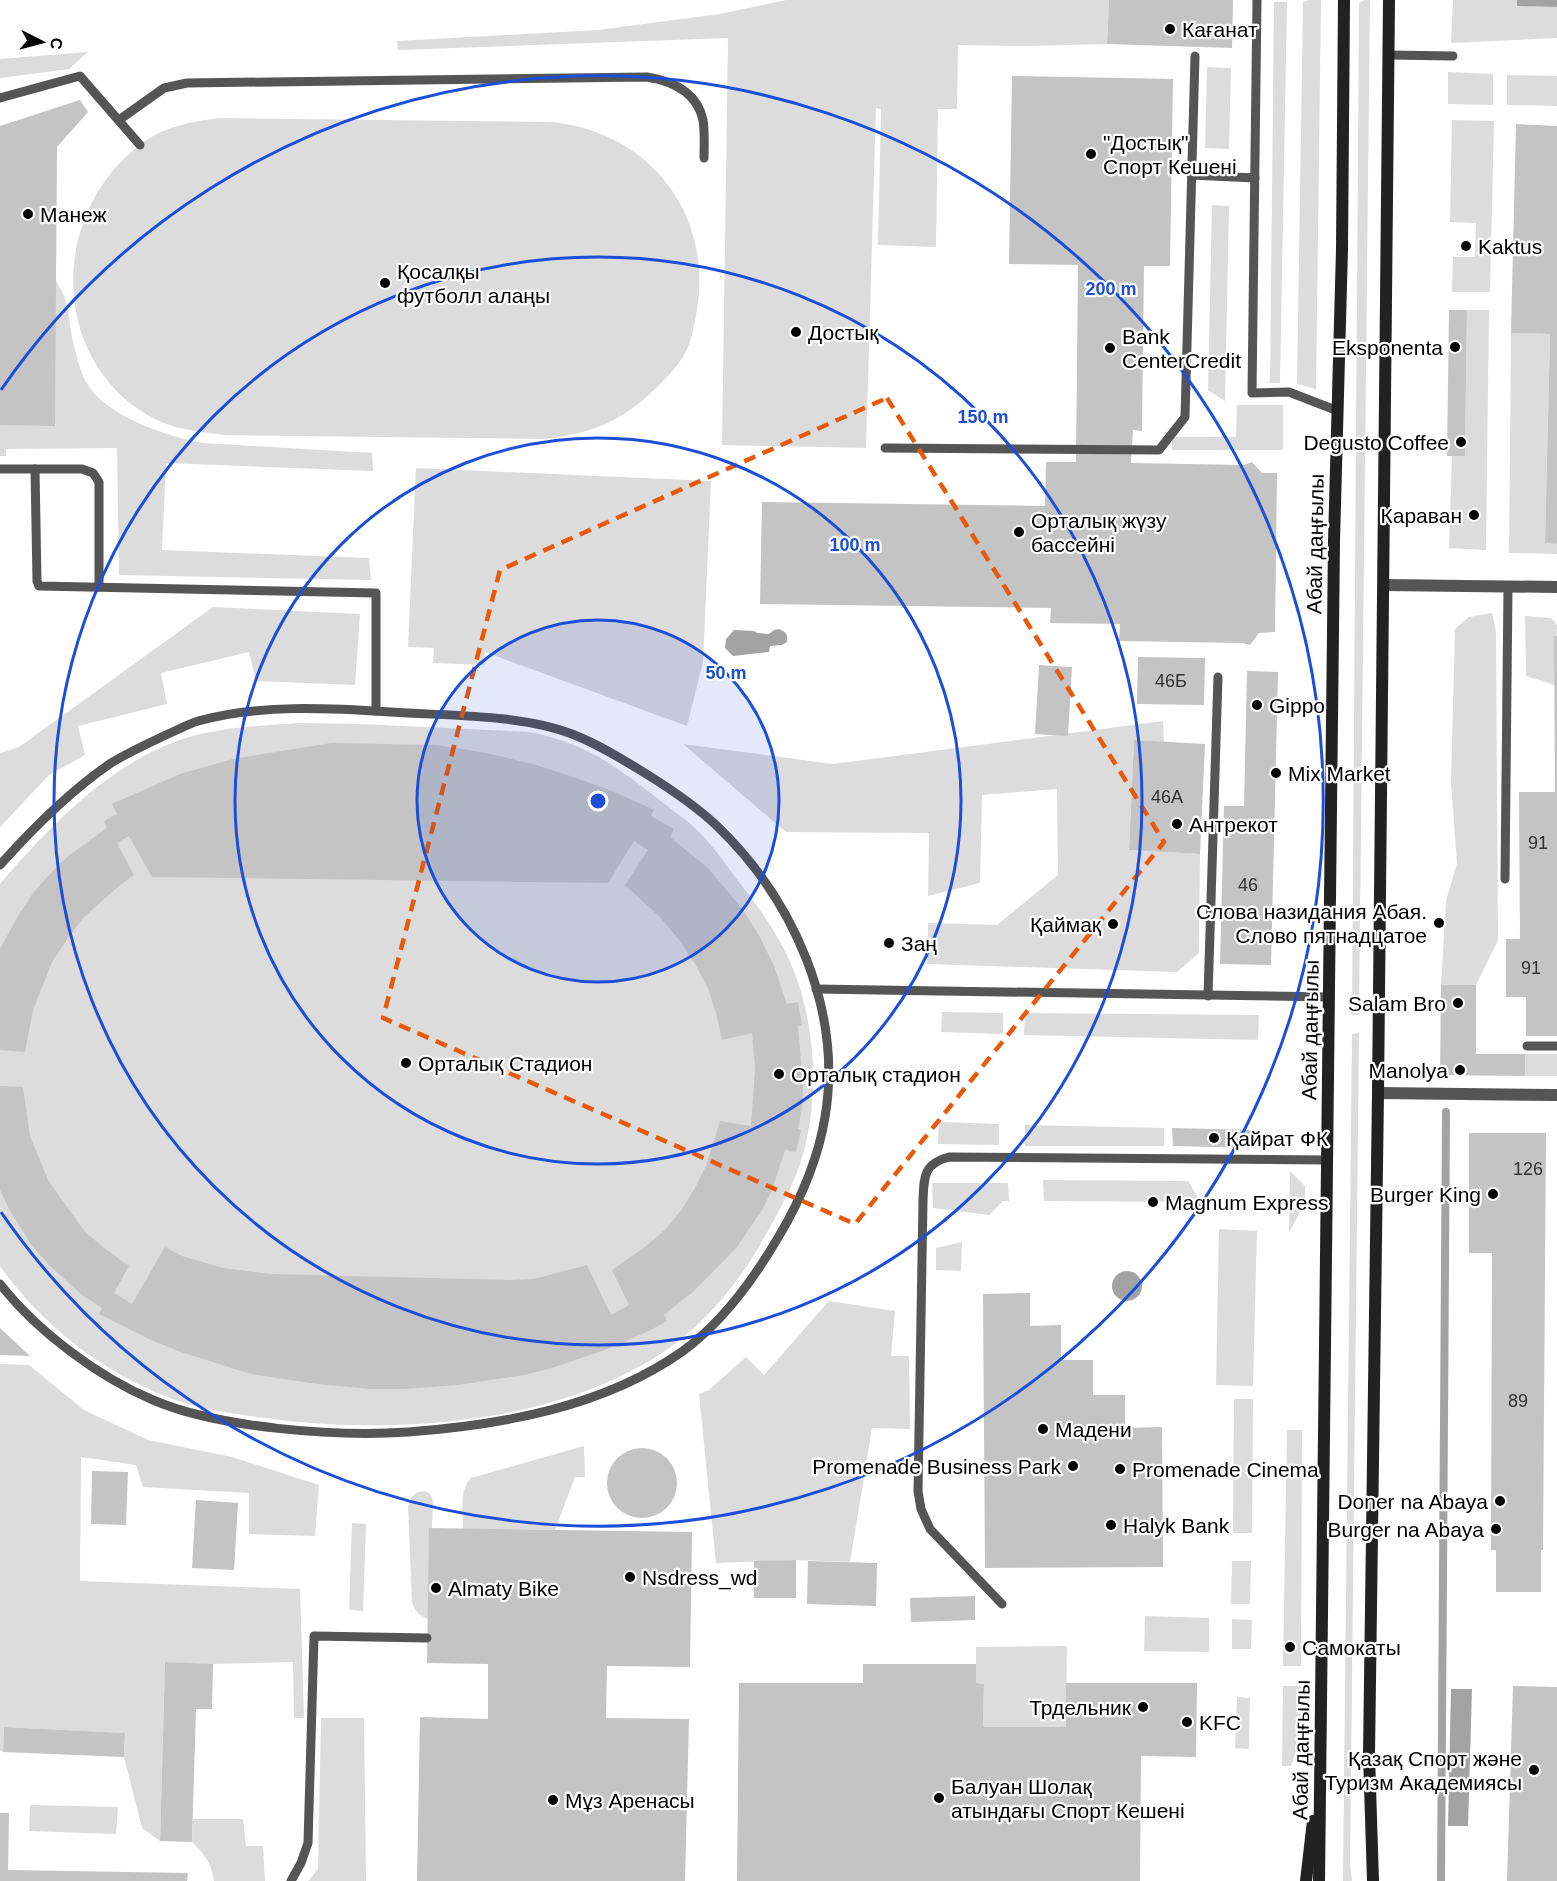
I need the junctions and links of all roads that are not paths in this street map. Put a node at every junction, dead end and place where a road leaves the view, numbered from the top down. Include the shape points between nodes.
1 (1257, 0) edge
2 (1344, 0) edge
3 (1389, 0) edge
4 (1388, 55) junction
5 (1195, 56) dead end
6 (1452, 56) dead end
7 (0, 98) edge
8 (119, 120) junction
9 (140, 145) dead end
10 (705, 158) dead end
11 (1191, 175) junction
12 (1255, 178) junction
13 (1338, 411) junction
14 (885, 448) dead end
15 (34, 469) junction
16 (0, 470) edge
17 (1383, 585) junction
18 (1508, 586) junction
19 (1557, 586) edge
20 (99, 587) junction
21 (1218, 677) dead end
22 (376, 711) junction
23 (0, 865) edge
24 (1504, 879) dead end
25 (816, 989) junction
26 (1208, 996) junction
27 (1330, 997) junction
28 (1527, 1046) dead end
29 (1557, 1046) edge
30 (1378, 1093) junction
31 (1557, 1095) edge
32 (1328, 1160) junction
33 (0, 1284) edge
34 (1002, 1604) dead end
35 (427, 1638) dead end
36 (1321, 1754) junction
37 (291, 1881) edge
38 (1306, 1881) edge
39 (1319, 1881) edge
40 (1373, 1881) edge

1 - 12 lane
2 - 13 main road, Абай даңғылы
3 - 4 main road
4 - 6 lane
4 - 17 main road
5 - 11 lane
7 - 8 lane via 80,76
8 - 9 lane
8 - 10 lane via 164,88 187,83 647,77 678,86 694,99 703,119
11 - 12 lane
11 - 14 lane via 1185,417 1159,450
12 - 13 lane via 1252,393 1289,392
13 - 27 main road, Абай даңғылы
15 - 16 lane
15 - 20 lane via 82,469 93,473 99,482
15 - 20 lane via 39,586
17 - 18 street
17 - 30 main road
18 - 19 street
18 - 24 lane
20 - 22 lane via 376,593
21 - 26 lane
22 - 23 lane via 271,710 196,722 111,763 34,828
22 - 25 lane via 544,726 595,745 658,781 716,824 761,876 795,934
25 - 26 lane
25 - 33 lane via 827,1033 828,1092 820,1143 796,1207 754,1277 709,1329 654,1369 586,1399 484,1424 402,1432 306,1430 194,1413 153,1401 89,1364 32,1319
26 - 27 lane
27 - 32 main road, Абай даңғылы
28 - 29 lane
30 - 31 street
30 - 40 main road via 1369,1755
32 - 34 lane via 949,1157 929,1167 923,1202 918,1491 921,1509 930,1529
32 - 36 main road, Абай даңғылы
35 - 37 lane via 314,1636 308,1844
36 - 38 main road
36 - 39 main road, Абай даңғылы

